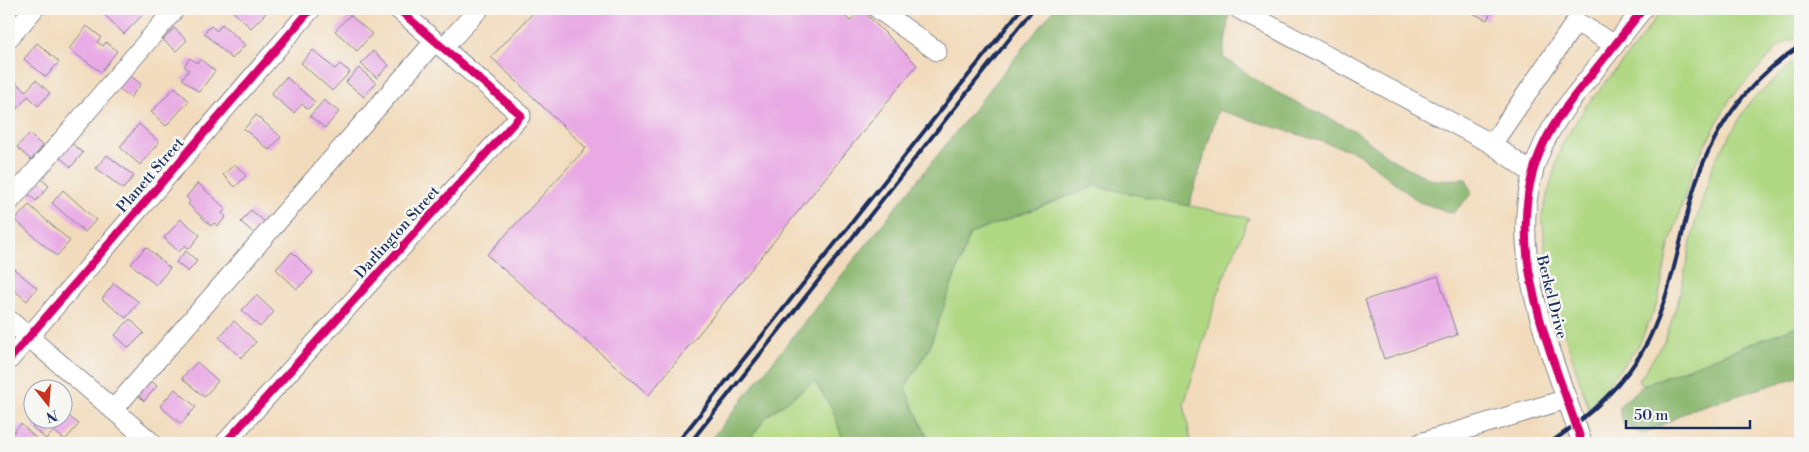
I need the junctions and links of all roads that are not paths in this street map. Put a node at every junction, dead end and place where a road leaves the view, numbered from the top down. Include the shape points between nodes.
1 (34, 9) edge
2 (175, 9) edge
3 (311, 9) edge
4 (398, 9) edge
5 (479, 9) edge
6 (878, 9) edge
7 (1239, 9) edge
8 (1643, 9) edge
9 (9, 38) edge
10 (439, 44) junction
11 (1615, 45) junction
12 (937, 51) dead end
13 (1492, 144) junction
14 (1533, 174) junction
15 (9, 202) edge
16 (9, 320) edge
17 (28, 337) junction
18 (9, 360) edge
19 (1567, 400) junction
20 (113, 410) junction
21 (152, 443) edge
22 (225, 443) edge
23 (1420, 443) edge
24 (1582, 443) edge

1 - 9 street
2 - 15 street
3 - 17 street, Planett Street
4 - 10 street
5 - 10 street
6 - 12 street
7 - 13 street
8 - 11 street, Berkel Drive
10 - 20 street
10 - 22 street, Darlington Street via 521,115
11 - 13 street via 1575,24
11 - 14 street, Berkel Drive via 1560,115 1543,144
13 - 14 street
14 - 19 street, Berkel Drive via 1526,210 1531,282
16 - 17 street
17 - 18 street, Planett Street
17 - 20 street
19 - 23 street
19 - 24 street, Berkel Drive
20 - 21 street

